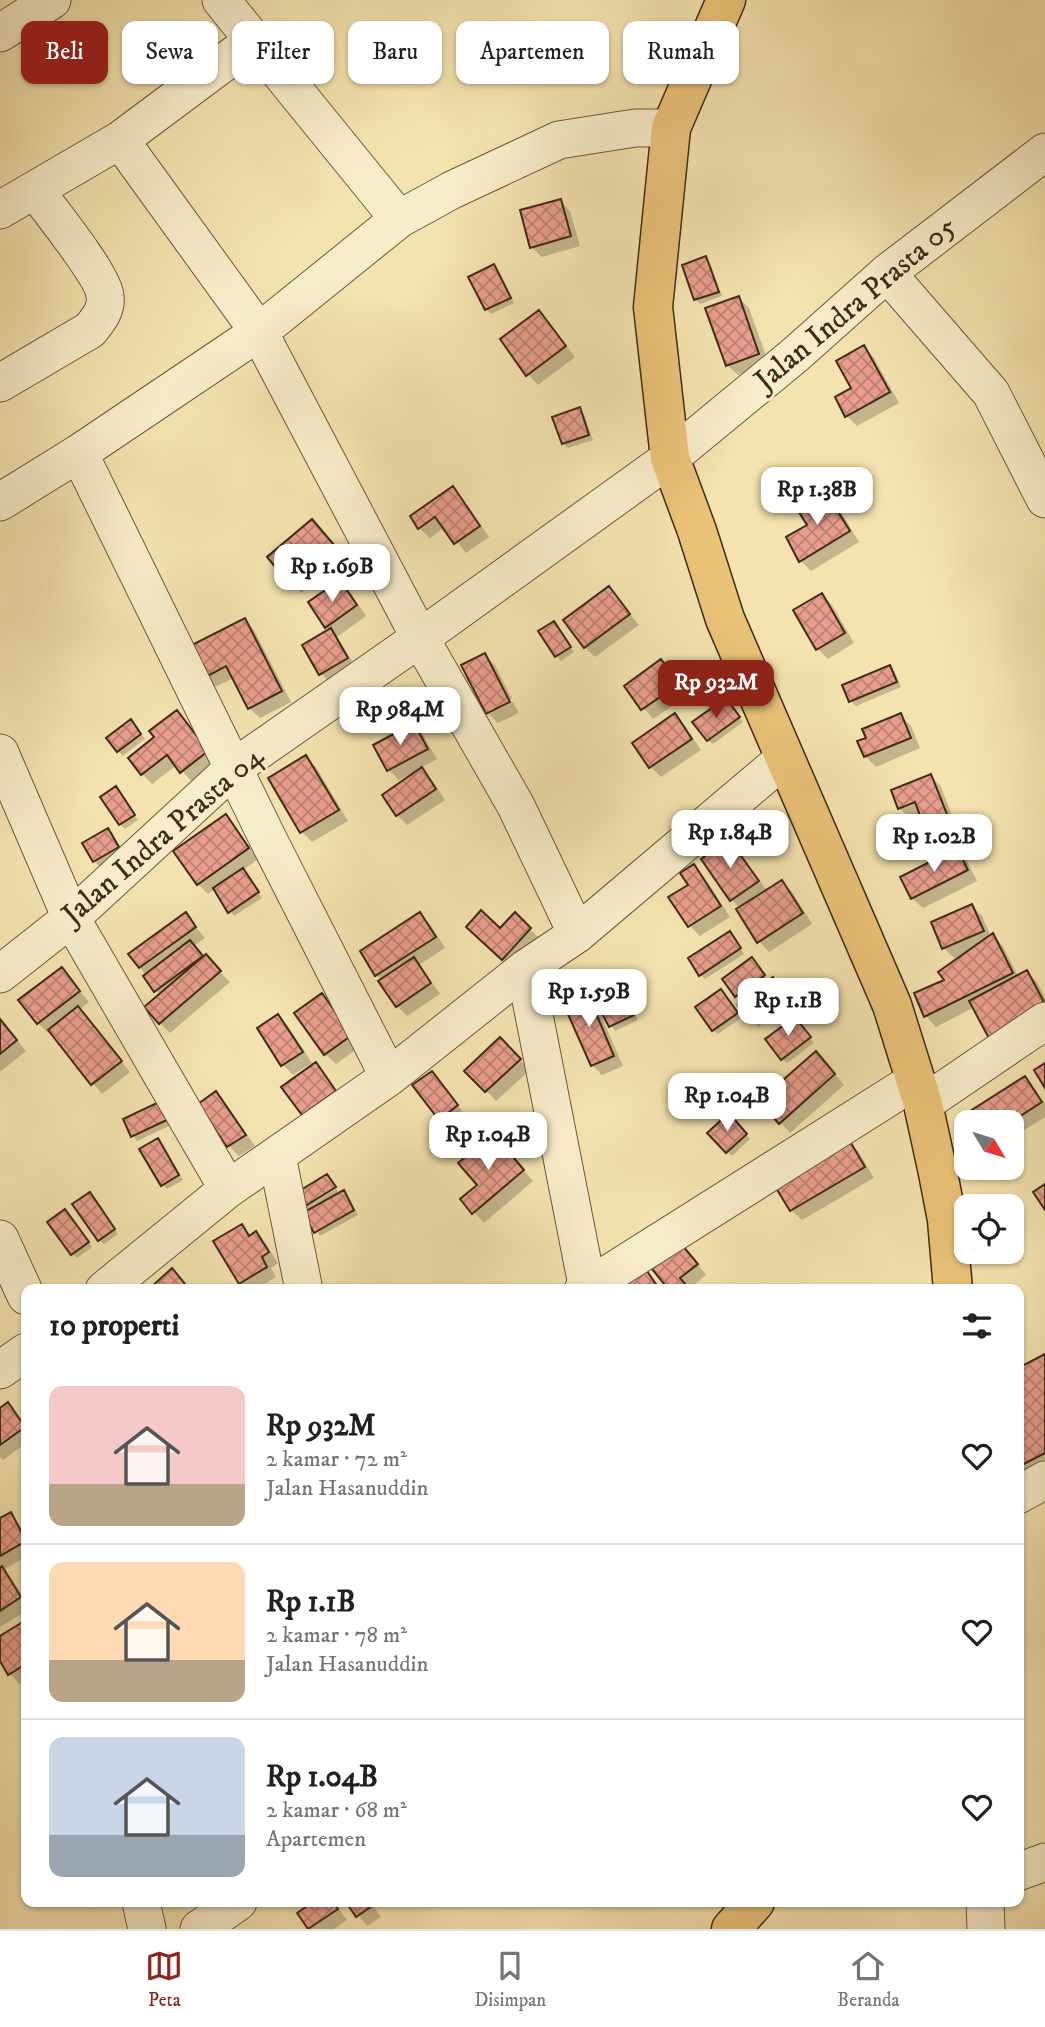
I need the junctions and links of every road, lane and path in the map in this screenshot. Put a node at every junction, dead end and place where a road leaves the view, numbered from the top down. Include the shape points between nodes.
1 (52, 0) edge
2 (221, 0) edge
3 (726, 0) edge
4 (237, 21) edge
5 (0, 33) edge
6 (232, 57) edge
7 (288, 84) edge
8 (671, 128) junction
9 (120, 141) junction
10 (1045, 152) edge
11 (35, 190) junction
12 (0, 210) edge
13 (399, 219) junction
14 (887, 273) junction
15 (259, 332) junction
16 (0, 383) edge
17 (79, 453) junction
18 (670, 458) junction
19 (5, 488) edge
20 (1045, 499) edge
21 (420, 638) junction
22 (0, 753) edge
23 (785, 758) junction
24 (235, 767) junction
25 (71, 918) junction
26 (577, 934) junction
27 (525, 969) junction
28 (0, 974) edge
29 (1045, 1021) edge
30 (389, 1077) junction
31 (920, 1092) junction
32 (277, 1156) junction
33 (228, 1189) junction
34 (0, 1239) edge
35 (111, 1284) edge
36 (303, 1284) edge
37 (585, 1284) edge
38 (594, 1284) edge
39 (952, 1284) edge
40 (21, 1285) edge
41 (21, 1355) edge
42 (0, 1370) edge
43 (1045, 1480) edge
44 (1024, 1492) edge
45 (1045, 1862) edge
46 (1024, 1870) edge
47 (142, 1907) edge
48 (231, 1907) edge
49 (751, 1907) edge
50 (985, 1907) edge
51 (147, 1929) edge
52 (200, 1929) edge
53 (732, 1929) edge
54 (986, 1929) edge

1 - 5 street
2 - 4 street
3 - 8 main road
6 - 9 street
7 - 13 street
8 - 13 street via 635,128 559,140
8 - 18 main road via 653,307
9 - 11 street
9 - 15 street
10 - 14 street, Jalan Indra Prasta 05
11 - 12 street
11 - 16 street via 99,278 106,295 104,307 90,330
13 - 15 street
14 - 18 street, Jalan Indra Prasta 05
14 - 20 street via 991,393
15 - 17 street
15 - 21 street
17 - 19 street
17 - 24 street
18 - 21 street, Jalan Indra Prasta 04
18 - 23 main road via 726,619
21 - 24 street, Jalan Indra Prasta 04
21 - 26 street via 516,806
22 - 25 street
23 - 26 street
23 - 31 main road via 892,1005
24 - 25 street, Jalan Indra Prasta 04
24 - 30 street
25 - 28 street, Jalan Indra Prasta 04
25 - 33 street
26 - 27 street
27 - 30 street
27 - 37 street
29 - 31 street
30 - 32 street
31 - 38 street
31 - 39 main road via 947,1220
32 - 33 street
32 - 36 street
33 - 35 street
34 - 40 street
41 - 42 street
43 - 44 street
45 - 46 street
47 - 51 street
48 - 52 street
49 - 53 main road
50 - 54 street

